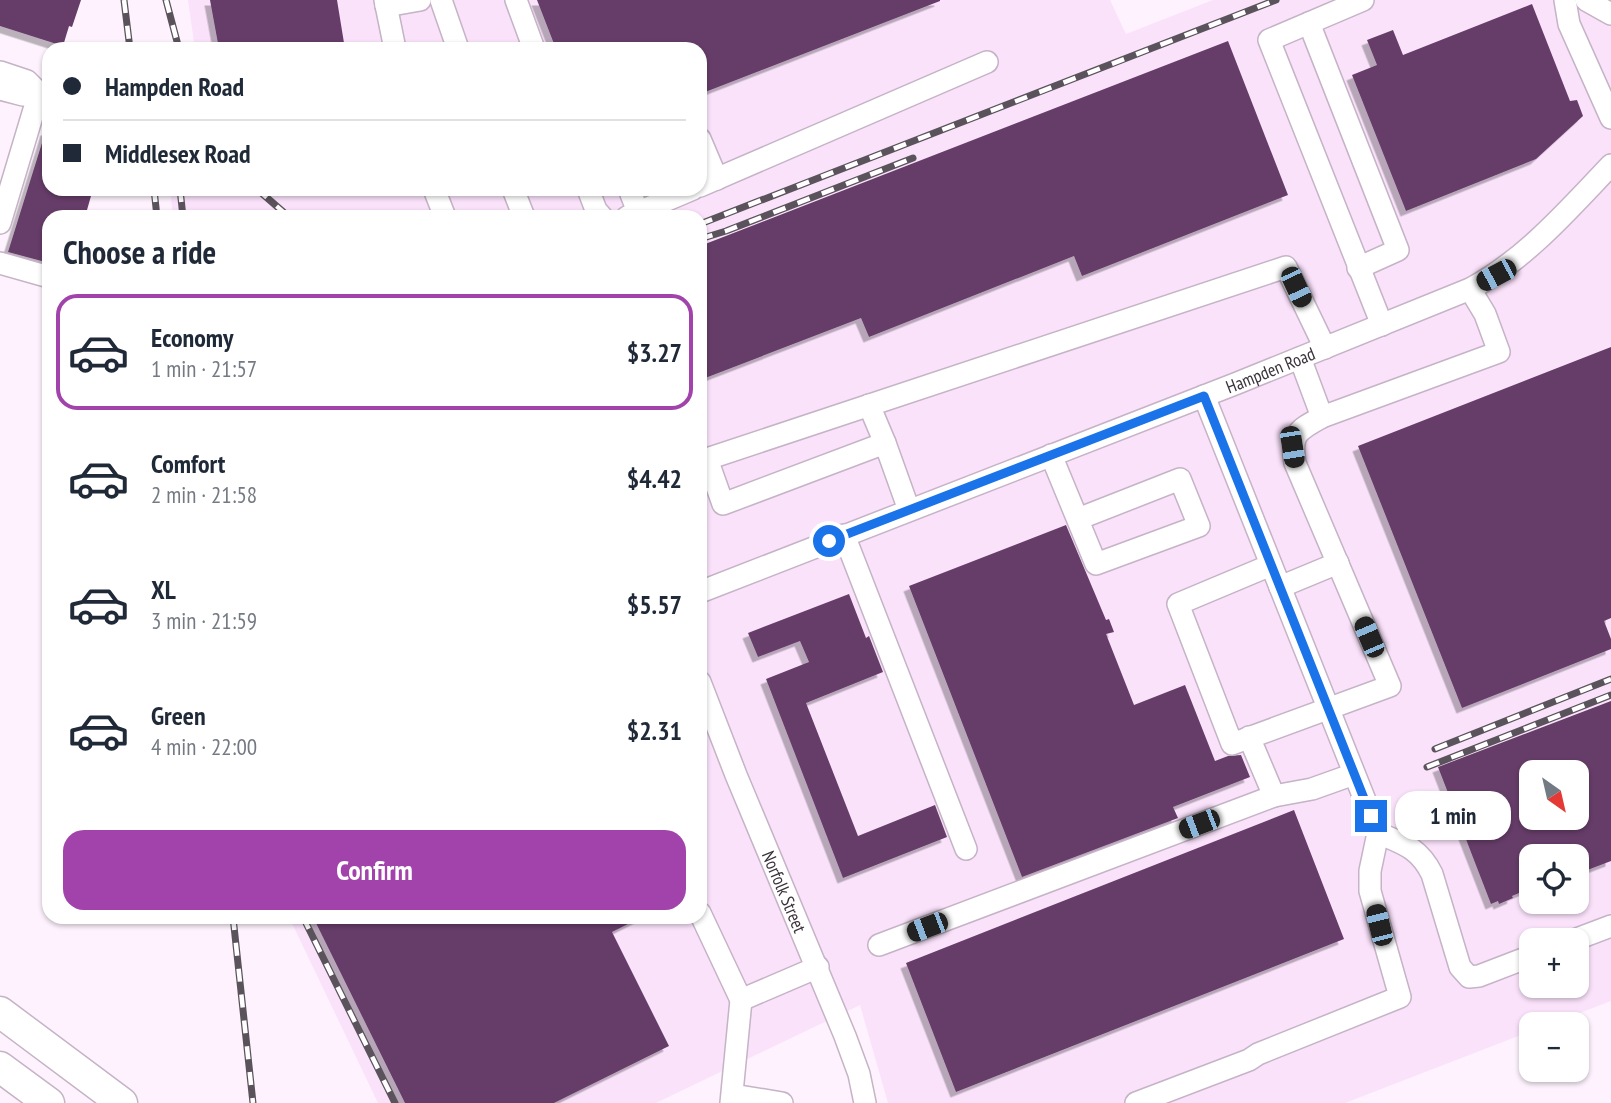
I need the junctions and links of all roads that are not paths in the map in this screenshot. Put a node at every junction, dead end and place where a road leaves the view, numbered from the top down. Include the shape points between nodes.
1 (420, 0) edge
2 (441, 0) edge
3 (516, 0) edge
4 (1363, 0) edge
5 (1565, 0) edge
6 (1586, 0) edge
7 (386, 3) edge
8 (1611, 14) edge
9 (1309, 23) junction
10 (394, 42) edge
11 (456, 42) edge
12 (531, 42) edge
13 (987, 62) dead end
14 (0, 72) edge
15 (0, 89) edge
16 (39, 93) junction
17 (1611, 118) edge
18 (1611, 165) edge
19 (707, 183) edge
20 (677, 196) edge
21 (645, 210) edge
22 (0, 223) edge
23 (0, 263) edge
24 (1358, 268) junction
25 (42, 275) edge
26 (1471, 289) junction
27 (1382, 325) junction
28 (1325, 348) junction
29 (1300, 358) junction
30 (1204, 396) junction
31 (869, 405) junction
32 (1322, 417) junction
33 (885, 443) junction
34 (1051, 455) junction
35 (909, 510) junction
36 (1078, 519) junction
37 (844, 535) junction
38 (1338, 563) junction
39 (1271, 565) junction
40 (1280, 587) junction
41 (707, 590) edge
42 (1329, 710) junction
43 (707, 718) edge
44 (1249, 737) junction
45 (1354, 774) junction
46 (1274, 796) junction
47 (1378, 834) junction
48 (966, 849) dead end
49 (705, 924) edge
50 (1611, 926) edge
51 (1589, 934) edge
52 (879, 945) dead end
53 (1519, 961) edge
54 (818, 967) junction
55 (741, 1000) junction
56 (0, 1012) edge
57 (0, 1068) edge
58 (732, 1099) edge
59 (49, 1103) edge
60 (122, 1103) edge
61 (782, 1103) edge
62 (865, 1103) edge
63 (1136, 1103) edge

1 - 7 street
2 - 11 street
3 - 12 street
4 - 9 street
5 - 17 street via 1569,24
6 - 8 street
7 - 10 street
9 - 24 street via 1398,250
9 - 24 street via 1269,40
13 - 19 street
14 - 16 street via 27,81
15 - 16 street via 23,95
16 - 22 street
18 - 26 street, Hampden Road via 1516,259
20 - 21 street
23 - 25 street
24 - 27 street
26 - 27 street, Hampden Road
26 - 32 street via 1499,352
27 - 28 street, Hampden Road
28 - 29 street, Hampden Road
28 - 31 street via 1286,267
29 - 30 street, Hampden Road
29 - 32 street
30 - 34 street, Hampden Road
30 - 39 street
31 - 33 street
31 - 33 street via 707,459 723,504
32 - 38 street via 1302,428 1292,447
33 - 35 street
34 - 35 street, Hampden Road
34 - 36 street
35 - 37 street, Hampden Road
36 - 36 street via 1096,564 1199,526 1180,478
37 - 41 street, Hampden Road
37 - 48 street
38 - 40 street
38 - 42 street via 1390,686
39 - 40 street
39 - 44 street via 1178,604 1232,744
40 - 42 street
42 - 44 street
42 - 45 street
43 - 54 street, Norfolk Street
44 - 46 street
45 - 46 street
45 - 47 street
46 - 52 street
47 - 53 street via 1413,848 1426,861 1460,967 1469,976
47 - 63 street via 1370,891 1400,997
49 - 55 street
50 - 51 street
54 - 55 street
54 - 62 street, Norfolk Street via 859,1074
55 - 58 street
56 - 60 highway
57 - 59 highway
58 - 61 street

